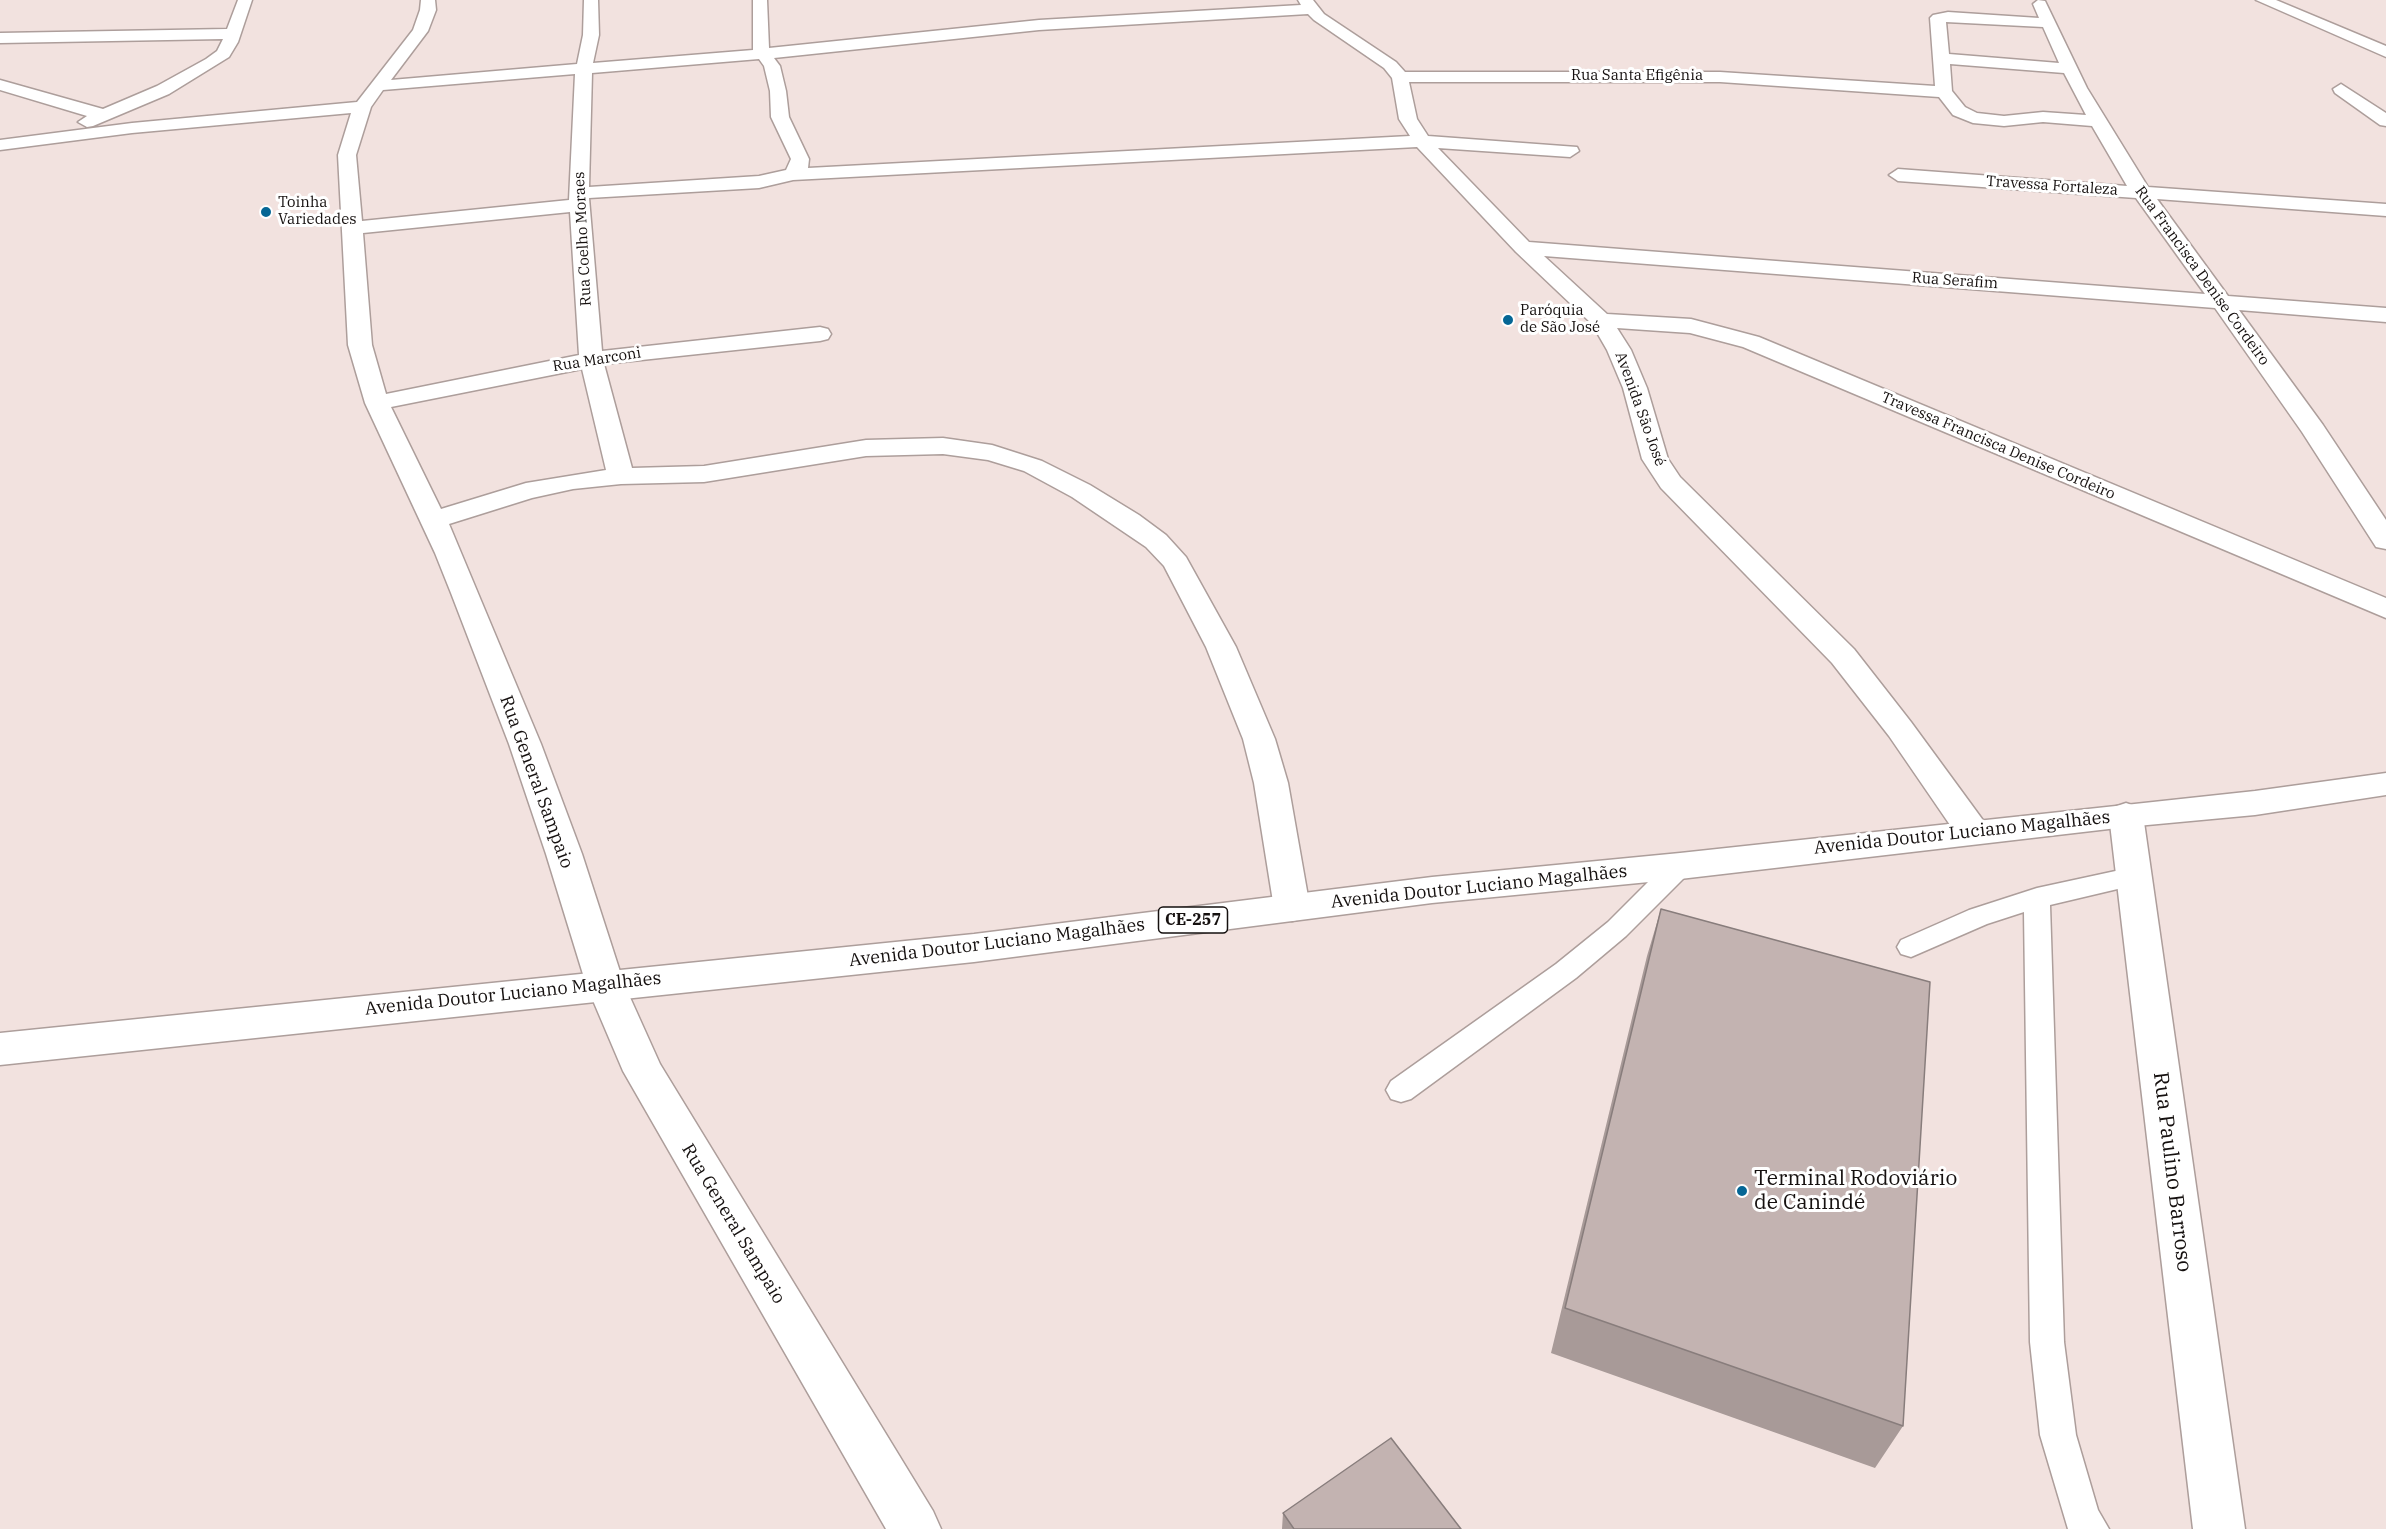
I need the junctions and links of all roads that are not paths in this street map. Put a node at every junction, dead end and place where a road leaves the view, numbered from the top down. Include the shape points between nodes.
1 (245, 0) edge
2 (428, 0) edge
3 (591, 0) edge
4 (760, 0) edge
5 (2037, 0) edge
6 (2263, 0) edge
7 (1308, 3) edge
8 (2049, 23) junction
9 (231, 34) junction
10 (0, 38) edge
11 (2386, 52) edge
12 (762, 54) junction
13 (1941, 58) junction
14 (584, 68) junction
15 (2069, 69) junction
16 (1400, 77) junction
17 (0, 85) edge
18 (2341, 88) dead end
19 (1944, 92) junction
20 (369, 96) junction
21 (104, 115) junction
22 (2096, 121) junction
23 (2386, 121) edge
24 (48, 137) junction
25 (1422, 141) junction
26 (0, 145) edge
27 (1570, 151) dead end
28 (793, 174) junction
29 (1898, 174) dead end
30 (2140, 192) junction
31 (579, 199) junction
32 (2386, 210) edge
33 (352, 228) junction
34 (1523, 248) junction
35 (2220, 301) junction
36 (2386, 315) edge
37 (1601, 320) junction
38 (820, 334) dead end
39 (591, 359) junction
40 (377, 403) junction
41 (621, 476) junction
42 (2358, 500) junction
43 (2386, 502) edge
44 (433, 520) junction
45 (2386, 541) edge
46 (2386, 609) edge
47 (2386, 784) edge
48 (2126, 814) junction
49 (1973, 832) junction
50 (1680, 866) junction
51 (2134, 876) junction
52 (2037, 898) junction
53 (1292, 908) junction
54 (1911, 947) dead end
55 (605, 984) junction
56 (0, 1049) edge
57 (1401, 1090) dead end
58 (915, 1529) edge
59 (2090, 1529) edge
60 (2218, 1529) edge

1 - 9 street
2 - 20 street, Rua General Sampaio via 420,31
3 - 14 street, Rua Coelho Moraes via 591,35
4 - 12 street
5 - 8 street, Rua Francisca Denise Cordeiro
6 - 11 street
7 - 12 street via 1039,25
7 - 16 street via 1381,56
8 - 13 street via 1941,17 1936,21
8 - 15 street, Rua Francisca Denise Cordeiro
9 - 10 street
9 - 21 street via 223,54 197,72
12 - 14 street
12 - 28 street via 772,66 780,117 800,159
13 - 15 street
13 - 19 street
14 - 20 street
14 - 31 street, Rua Coelho Moraes
15 - 22 street, Rua Francisca Denise Cordeiro
16 - 19 street, Rua Santa Efigênia via 1720,76
16 - 25 street, Avenida São José via 1408,119
17 - 21 street
18 - 23 street
19 - 22 street via 1959,111 1973,118
20 - 24 street
20 - 33 street, Rua General Sampaio via 347,155
21 - 24 street
22 - 30 street, Rua Francisca Denise Cordeiro
24 - 26 street
25 - 27 street
25 - 28 street
25 - 34 street, Avenida São José
28 - 31 street via 759,182
29 - 30 street, Travessa Fortaleza
30 - 32 street, Travessa Fortaleza
30 - 35 street, Rua Francisca Denise Cordeiro
31 - 33 street
31 - 39 street, Rua Coelho Moraes
33 - 40 street, Rua General Sampaio via 360,345
34 - 35 street, Rua Serafim
34 - 37 street, Avenida São José
35 - 36 street, Rua Serafim
35 - 42 street, Rua Francisca Denise Cordeiro via 2314,430
37 - 46 street, Travessa Francisca Denise Cordeiro via 1691,326 1751,342
37 - 49 street, Avenida São José via 1619,350 1635,388 1655,459 1670,482 1843,656
38 - 39 street, Rua Marconi
39 - 40 street, Rua Marconi
39 - 41 street, Rua Coelho Moraes
40 - 44 street, Rua General Sampaio
41 - 44 street via 526,491
41 - 53 street via 704,474 866,448 943,446 992,453 1033,466 1129,521 1156,541 1176,563 1242,695 1271,783
42 - 43 street
42 - 45 street, Rua Francisca Denise Cordeiro
44 - 55 street, Rua General Sampaio via 525,744
47 - 48 street, Avenida Doutor Luciano Magalhães / CE-257 via 2255,803
48 - 49 street, Avenida Doutor Luciano Magalhães / CE-257
48 - 51 street, Rua Paulino Barroso
49 - 50 street, Avenida Doutor Luciano Magalhães / CE-257
50 - 53 street, Avenida Doutor Luciano Magalhães / CE-257
50 - 57 lane via 1617,929 1566,971
51 - 52 lane
51 - 60 street, Rua Paulino Barroso
52 - 54 lane via 1978,917
52 - 59 lane via 2047,1342 2058,1435 2083,1520
53 - 55 street, Avenida Doutor Luciano Magalhães / CE-257 via 974,948
55 - 56 street, Avenida Doutor Luciano Magalhães / CE-257
55 - 58 street, Rua General Sampaio via 643,1071

